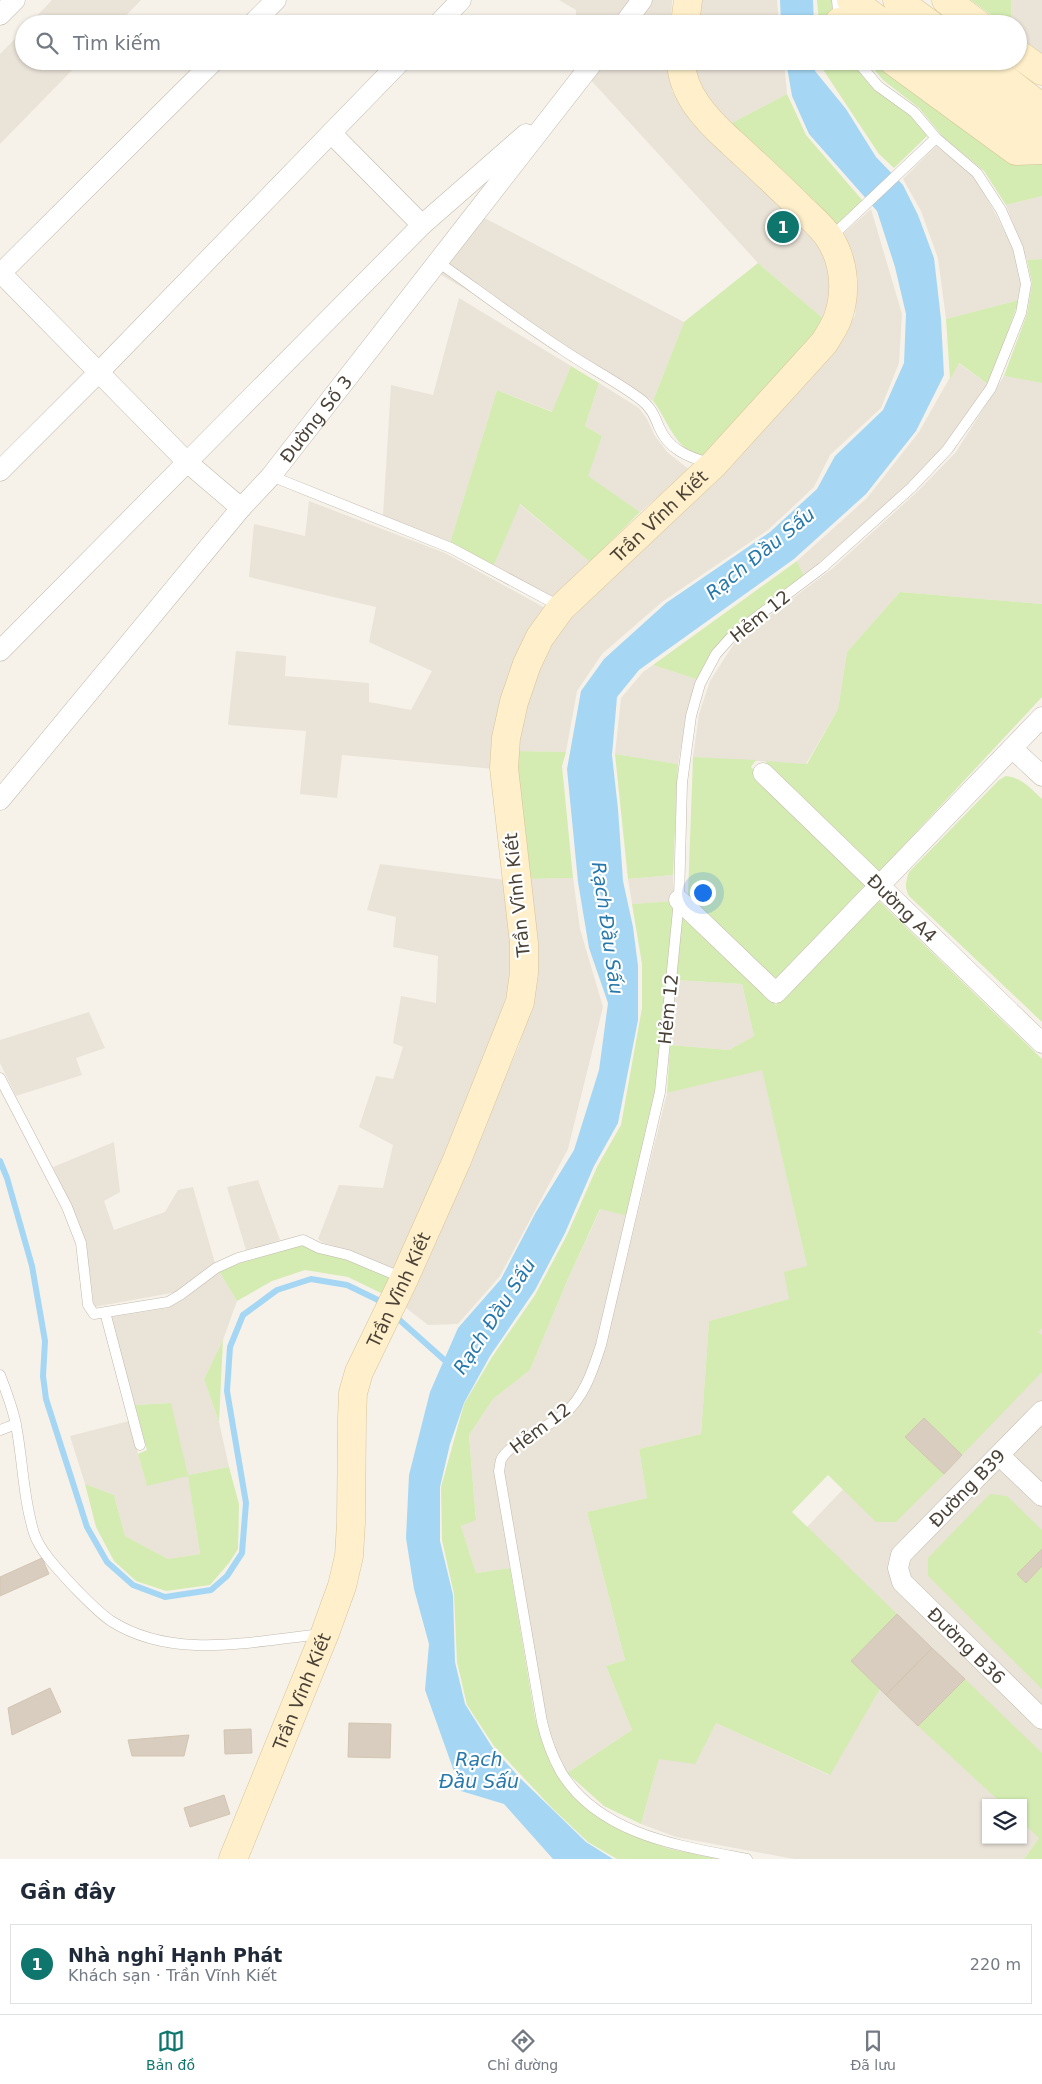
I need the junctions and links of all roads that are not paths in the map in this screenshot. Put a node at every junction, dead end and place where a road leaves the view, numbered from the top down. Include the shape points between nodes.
1 (15, 0) edge
2 (276, 0) edge
3 (461, 0) edge
4 (642, 0) edge
5 (688, 0) edge
6 (897, 0) edge
7 (946, 0) edge
8 (0, 15) edge
9 (261, 15) edge
10 (447, 15) edge
11 (631, 15) edge
12 (686, 15) edge
13 (918, 15) edge
14 (966, 15) edge
15 (1027, 60) edge
16 (205, 70) edge
17 (392, 70) edge
18 (587, 70) edge
19 (682, 70) edge
20 (865, 70) edge
21 (905, 70) edge
22 (948, 70) edge
23 (994, 70) edge
24 (1042, 71) edge
25 (561, 104) junction
26 (1042, 108) edge
27 (331, 133) junction
28 (1042, 137) edge
29 (936, 138) junction
30 (1042, 150) edge
31 (422, 225) junction
32 (830, 238) junction
33 (438, 262) junction
34 (0, 273) edge
35 (99, 372) junction
36 (187, 462) junction
37 (714, 464) junction
38 (0, 471) edge
39 (271, 476) junction
40 (241, 508) junction
41 (561, 608) junction
42 (0, 651) edge
43 (1042, 717) edge
44 (1012, 748) junction
45 (763, 773) dead end
46 (1042, 776) edge
47 (0, 800) edge
48 (879, 886) junction
49 (679, 900) junction
50 (1042, 1043) edge
51 (0, 1078) edge
52 (400, 1287) junction
53 (105, 1312) junction
54 (0, 1375) edge
55 (1042, 1410) edge
56 (16, 1424) junction
57 (0, 1430) edge
58 (140, 1445) dead end
59 (1000, 1456) junction
60 (1042, 1496) edge
61 (898, 1568) joint
62 (325, 1633) junction
63 (1042, 1719) edge
64 (233, 1859) edge
65 (747, 1859) edge

1 - 8 street
2 - 9 street
3 - 10 street
4 - 11 street
5 - 12 street
6 - 13 street
7 - 14 street
15 - 24 street
16 - 34 street
17 - 27 street
18 - 25 street, Đường Số 3
19 - 32 street, Trần Vĩnh Kiết via 691,97 716,128 783,189
20 - 29 lane, Hẻm 12 via 878,86 914,112
21 - 30 street via 1016,151
22 - 28 street
23 - 26 street
25 - 31 street
25 - 33 street, Đường Số 3
27 - 31 street
27 - 35 street
29 - 32 lane
29 - 49 lane, Hẻm 12 via 977,174 1001,210 1018,248 1026,284 1021,313 991,388 947,450 911,488 823,567 733,635 716,654 700,684 691,716 682,783
31 - 36 street
32 - 37 street, Trần Vĩnh Kiết via 840,260 843,281 837,321 824,343
33 - 37 lane via 561,349 641,400 654,413 659,429 678,451
33 - 39 street, Đường Số 3
34 - 35 street
35 - 36 street
35 - 38 street
36 - 40 street
36 - 42 street
37 - 41 street, Trần Vĩnh Kiết
39 - 40 street, Đường Số 3
39 - 41 lane via 451,548
40 - 47 street, Đường Số 3
41 - 52 street, Trần Vĩnh Kiết via 540,637 527,664 506,738 504,768 524,943 520,1002 457,1160
43 - 44 street
44 - 46 street
44 - 48 street
45 - 48 street, Đường A4
48 - 49 street via 776,992
48 - 50 street, Đường A4
49 - 65 lane, Hẻm 12 via 660,1092 598,1354 588,1380 564,1415 509,1450 501,1458 499,1471 542,1722 561,1772 578,1794 602,1813 636,1832 671,1844
51 - 53 lane via 67,1207 81,1242 88,1305 94,1314
52 - 53 lane via 348,1255 319,1248 304,1240 238,1258 216,1268 168,1302
52 - 62 street, Trần Vĩnh Kiết via 359,1372 353,1394 349,1556
53 - 58 lane
54 - 56 lane
55 - 59 street, Đường B39
56 - 57 lane
56 - 62 lane via 28,1510 35,1536 68,1581 111,1621 140,1636 173,1644 203,1646
59 - 60 street
59 - 61 street, Đường B39 via 901,1556
61 - 63 street, Đường B36 via 902,1582
62 - 64 street, Trần Vĩnh Kiết

